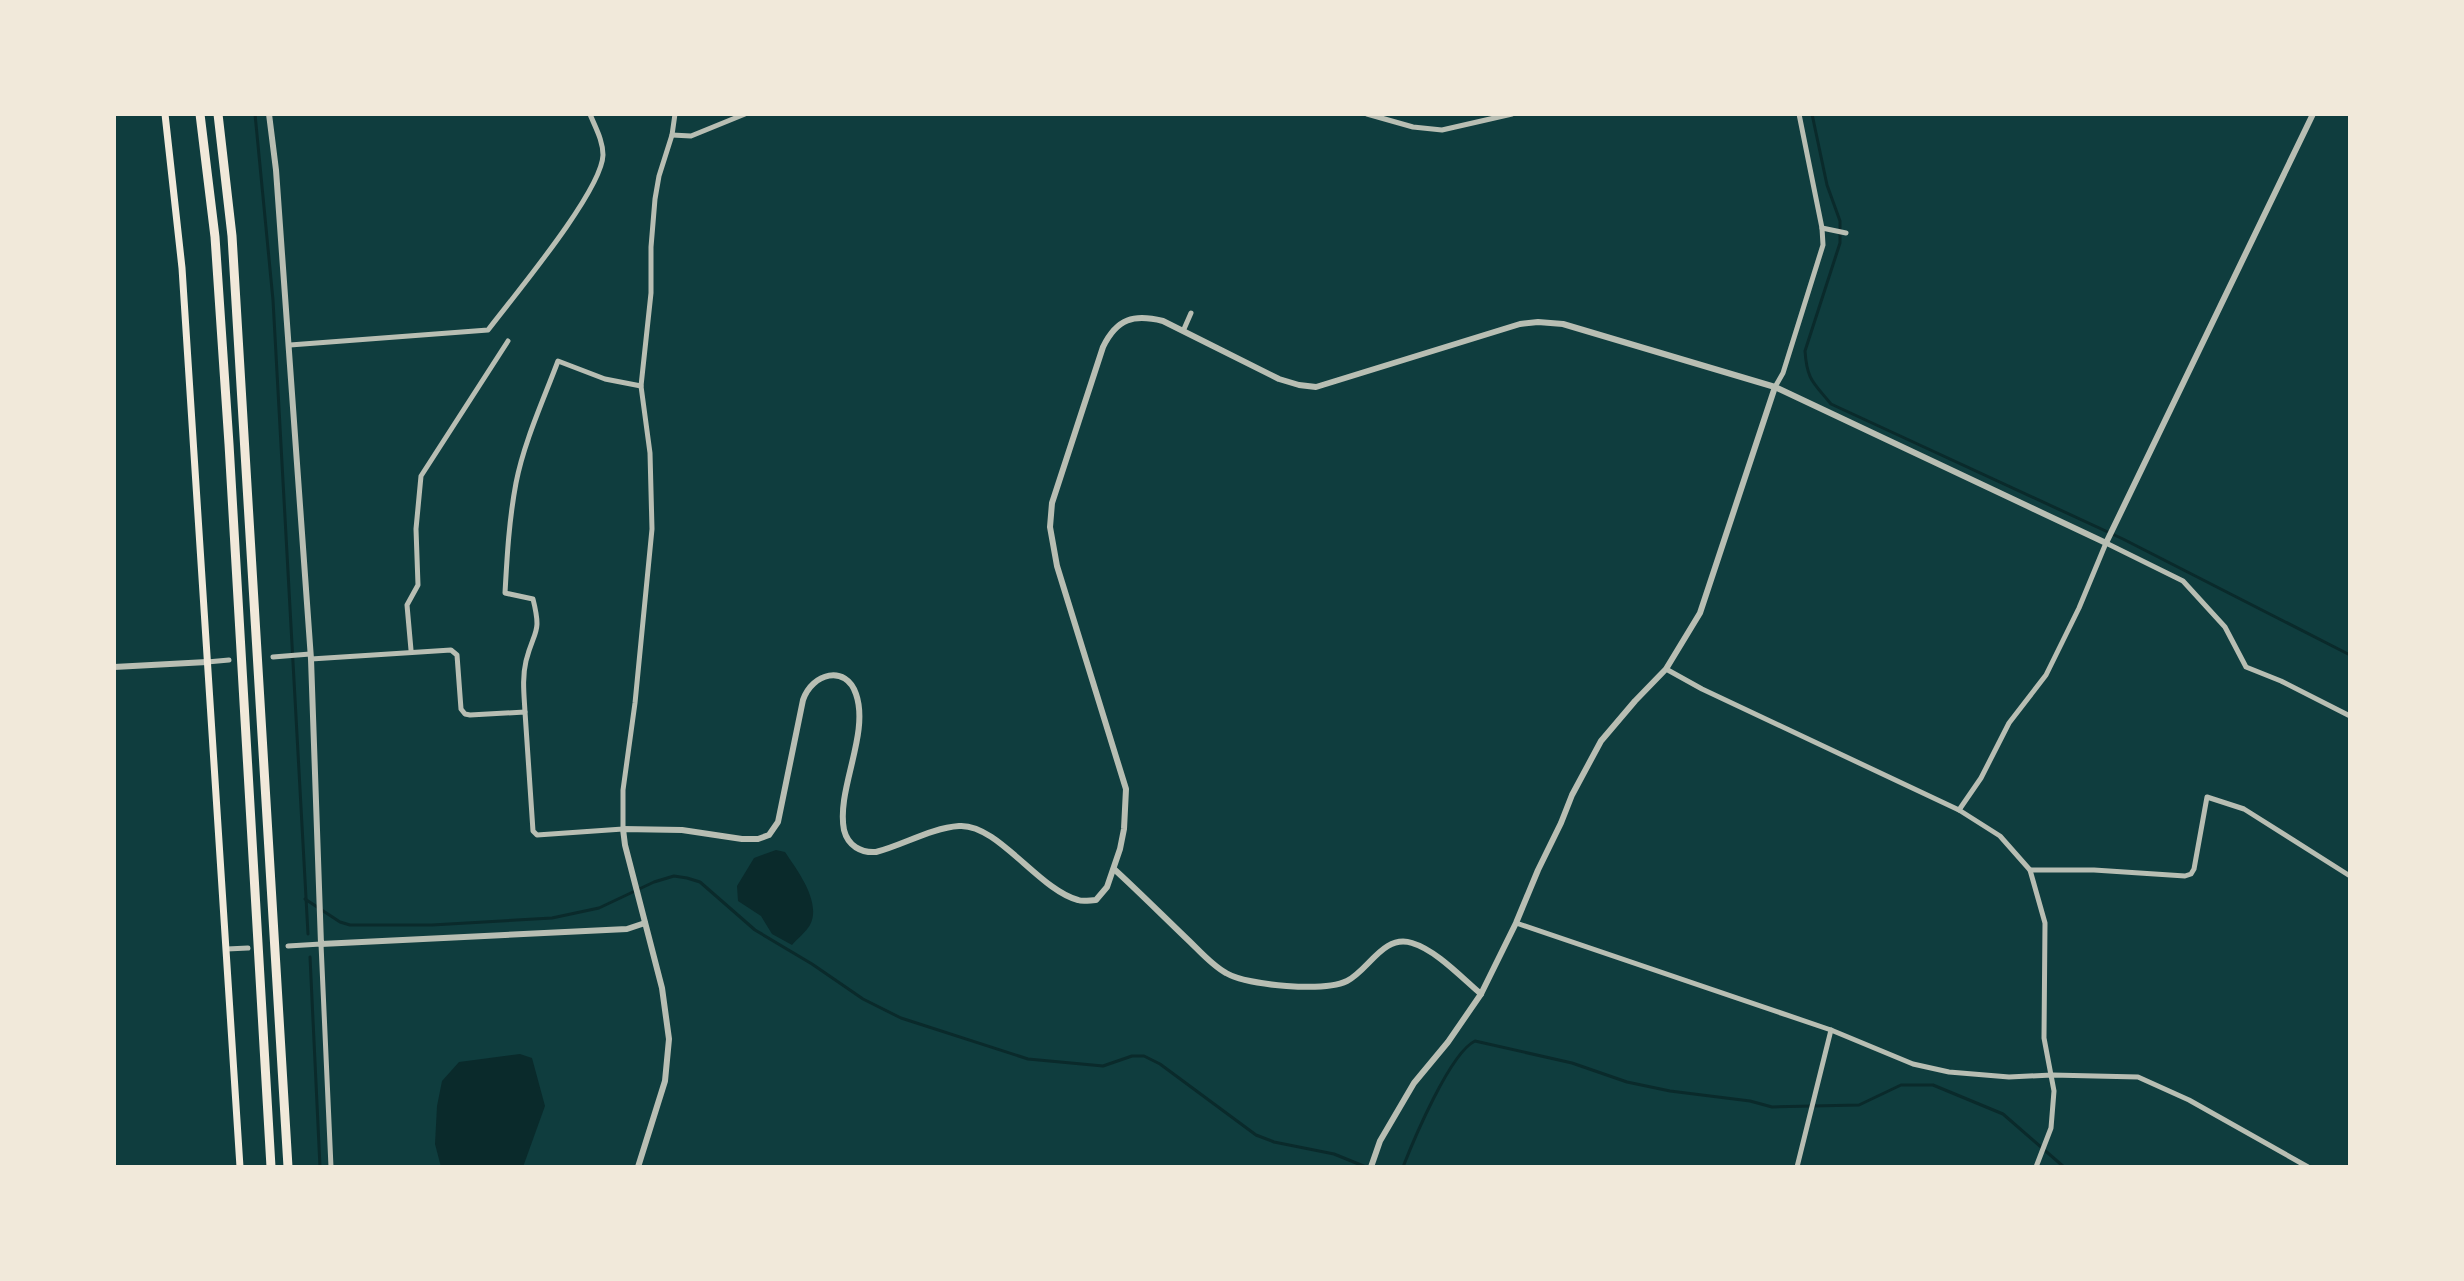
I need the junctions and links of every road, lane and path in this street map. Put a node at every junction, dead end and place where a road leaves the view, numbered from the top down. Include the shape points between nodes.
1 (165, 114) edge
2 (200, 114) edge
3 (218, 114) edge
4 (269, 114) edge
5 (590, 114) edge
6 (675, 114) edge
7 (745, 114) edge
8 (1367, 114) edge
9 (1512, 114) edge
10 (1799, 114) edge
11 (2313, 114) edge
12 (672, 135) junction
13 (1822, 228) junction
14 (1846, 233) dead end
15 (1191, 313) dead end
16 (1184, 329) junction
17 (508, 341) dead end
18 (290, 345) junction
19 (641, 386) junction
20 (1775, 387) junction
21 (2106, 543) junction
22 (411, 651) junction
23 (310, 656) junction
24 (273, 657) dead end
25 (229, 660) dead end
26 (207, 662) junction
27 (114, 667) edge
28 (1666, 669) junction
29 (525, 712) junction
30 (2350, 716) edge
31 (1959, 810) junction
32 (623, 829) junction
33 (1114, 869) junction
34 (2030, 870) junction
35 (2350, 876) edge
36 (645, 923) junction
37 (1516, 923) junction
38 (321, 944) junction
39 (288, 946) dead end
40 (248, 948) dead end
41 (227, 949) junction
42 (1481, 994) junction
43 (1831, 1030) junction
44 (2052, 1075) junction
45 (240, 1167) edge
46 (271, 1167) edge
47 (288, 1167) edge
48 (331, 1167) edge
49 (638, 1167) edge
50 (1371, 1167) edge
51 (1797, 1167) edge
52 (2036, 1167) edge
53 (2308, 1167) edge

1 - 26 main road via 182,268
2 - 46 highway via 227,412
3 - 47 highway via 235,283
4 - 18 street
5 - 18 street via 600,138 600,170 576,213 488,330
6 - 12 street
7 - 12 street via 691,136
8 - 9 street via 1442,130
10 - 13 street
11 - 21 street
12 - 19 street via 655,199
13 - 14 street
13 - 20 street via 1823,245
15 - 16 street
16 - 20 street via 1279,379 1316,387 1538,322 1563,324
16 - 33 street via 1134,317 1109,335 1052,503 1053,550 1126,789
17 - 22 street via 421,476 418,585 407,605
18 - 23 street
19 - 29 street via 558,361 537,416 516,481 505,593 533,599 539,628 527,659
19 - 32 street via 652,529
20 - 21 street
20 - 28 street via 1700,613
21 - 30 street via 2183,581 2225,627 2246,667
21 - 31 street via 2046,675 2009,723
22 - 23 street
22 - 29 street via 451,650 457,655 465,714
23 - 24 street
23 - 38 street
25 - 26 street
26 - 27 street
26 - 41 main road
28 - 31 street
28 - 37 street via 1601,741
29 - 32 street via 533,831 537,835
31 - 34 street via 2000,836
32 - 33 street via 742,839 769,835 778,822 806,691 829,675 848,682 857,698 844,822 856,848 876,852 942,829 975,827 1078,901 1096,900
32 - 36 street
33 - 42 street via 1207,958 1241,980 1336,986 1398,941 1428,950
34 - 35 street via 2191,874 2207,797 2244,809
34 - 44 street via 2045,923 2044,1038
36 - 38 street via 627,929
36 - 49 street via 668,1020 669,1058
37 - 42 street
37 - 43 street
38 - 39 street
38 - 48 street
40 - 41 street
41 - 45 main road
42 - 50 street via 1414,1083
43 - 44 street via 1913,1064 1949,1072
43 - 51 street
44 - 52 street via 2051,1128
44 - 53 street via 2138,1077

